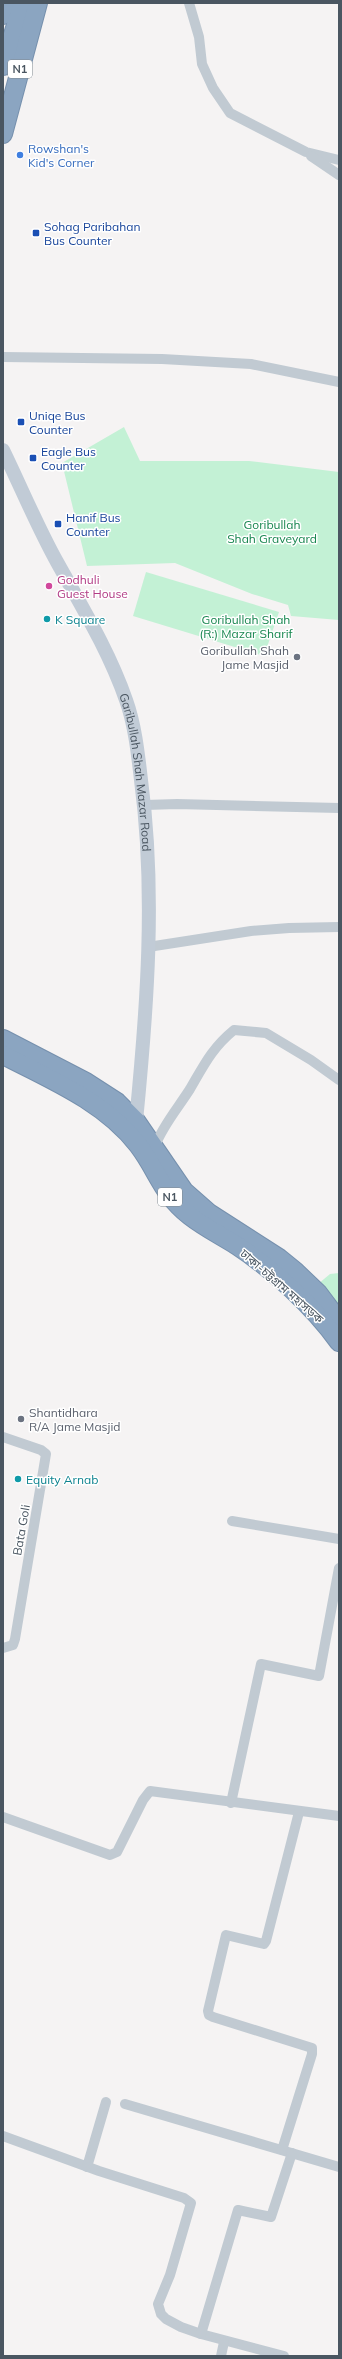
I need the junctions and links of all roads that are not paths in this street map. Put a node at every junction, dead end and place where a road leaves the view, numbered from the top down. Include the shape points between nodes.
1 (7, 3) edge
2 (14, 3) edge
3 (23, 3) edge
4 (38, 3) edge
5 (189, 3) edge
6 (3, 15) edge
7 (3, 34) edge
8 (3, 66) edge
9 (3, 134) edge
10 (306, 152) junction
11 (339, 160) edge
12 (339, 175) edge
13 (3, 357) edge
14 (339, 382) edge
15 (3, 450) edge
16 (145, 805) junction
17 (339, 808) edge
18 (339, 927) edge
19 (148, 947) junction
20 (3, 1038) edge
21 (3, 1055) edge
22 (339, 1080) edge
23 (136, 1121) junction
24 (155, 1146) junction
25 (339, 1321) edge
26 (339, 1342) edge
27 (3, 1437) edge
28 (232, 1521) dead end
29 (339, 1540) edge
30 (339, 1568) edge
31 (3, 1648) edge
32 (231, 1803) junction
33 (299, 1812) junction
34 (339, 1816) edge
35 (3, 1817) edge
36 (106, 2102) dead end
37 (125, 2104) dead end
38 (3, 2136) edge
39 (282, 2150) junction
40 (292, 2153) junction
41 (88, 2167) junction
42 (339, 2167) edge
43 (201, 2334) junction
44 (224, 2342) junction
45 (221, 2356) edge
46 (284, 2356) edge

1 - 6 highway
2 - 7 highway
3 - 8 highway
4 - 9 highway, N1
5 - 10 street via 199,37 202,64 213,88 230,113
10 - 11 street
10 - 12 street
13 - 14 street via 162,359 251,364
15 - 16 street, Garibullah Shah Mazar Road via 56,560 92,624 127,702
16 - 17 street
16 - 19 street, Garibullah Shah Mazar Road
18 - 19 street via 251,931
19 - 23 street, Garibullah Shah Mazar Road via 147,1017
20 - 23 highway, ঢাকা-চট্টগ্রাম মহাসড়ক / N1 via 86,1082 117,1102
21 - 26 highway, ঢাকা-চট্টগ্রাম মহাসড়ক / N1 via 100,1108 121,1125 139,1146 163,1189 177,1204 208,1229 257,1260 321,1317
22 - 24 street via 266,1033 234,1030 218,1043 158,1137
23 - 24 highway, ঢাকা-চট্টগ্রাম মহাসড়ক / N1
24 - 25 highway, ঢাকা-চট্টগ্রাম মহাসড়ক / N1 via 184,1191 210,1213 295,1271 318,1293
27 - 31 street, Bata Goli via 46,1454 16,1639 13,1645
28 - 29 street
30 - 32 street via 319,1676 261,1664
32 - 33 street
32 - 35 street via 147,1792 114,1855
33 - 34 street
33 - 39 street via 266,1941 264,1944 226,1935 208,2012 213,2017 312,2048
36 - 41 street
37 - 39 street
38 - 41 street
39 - 40 street
40 - 42 street
40 - 43 street via 272,2217 238,2210
41 - 43 street via 184,2198 191,2203 170,2275 158,2304 161,2314 166,2319
43 - 44 street
44 - 45 street
44 - 46 street

